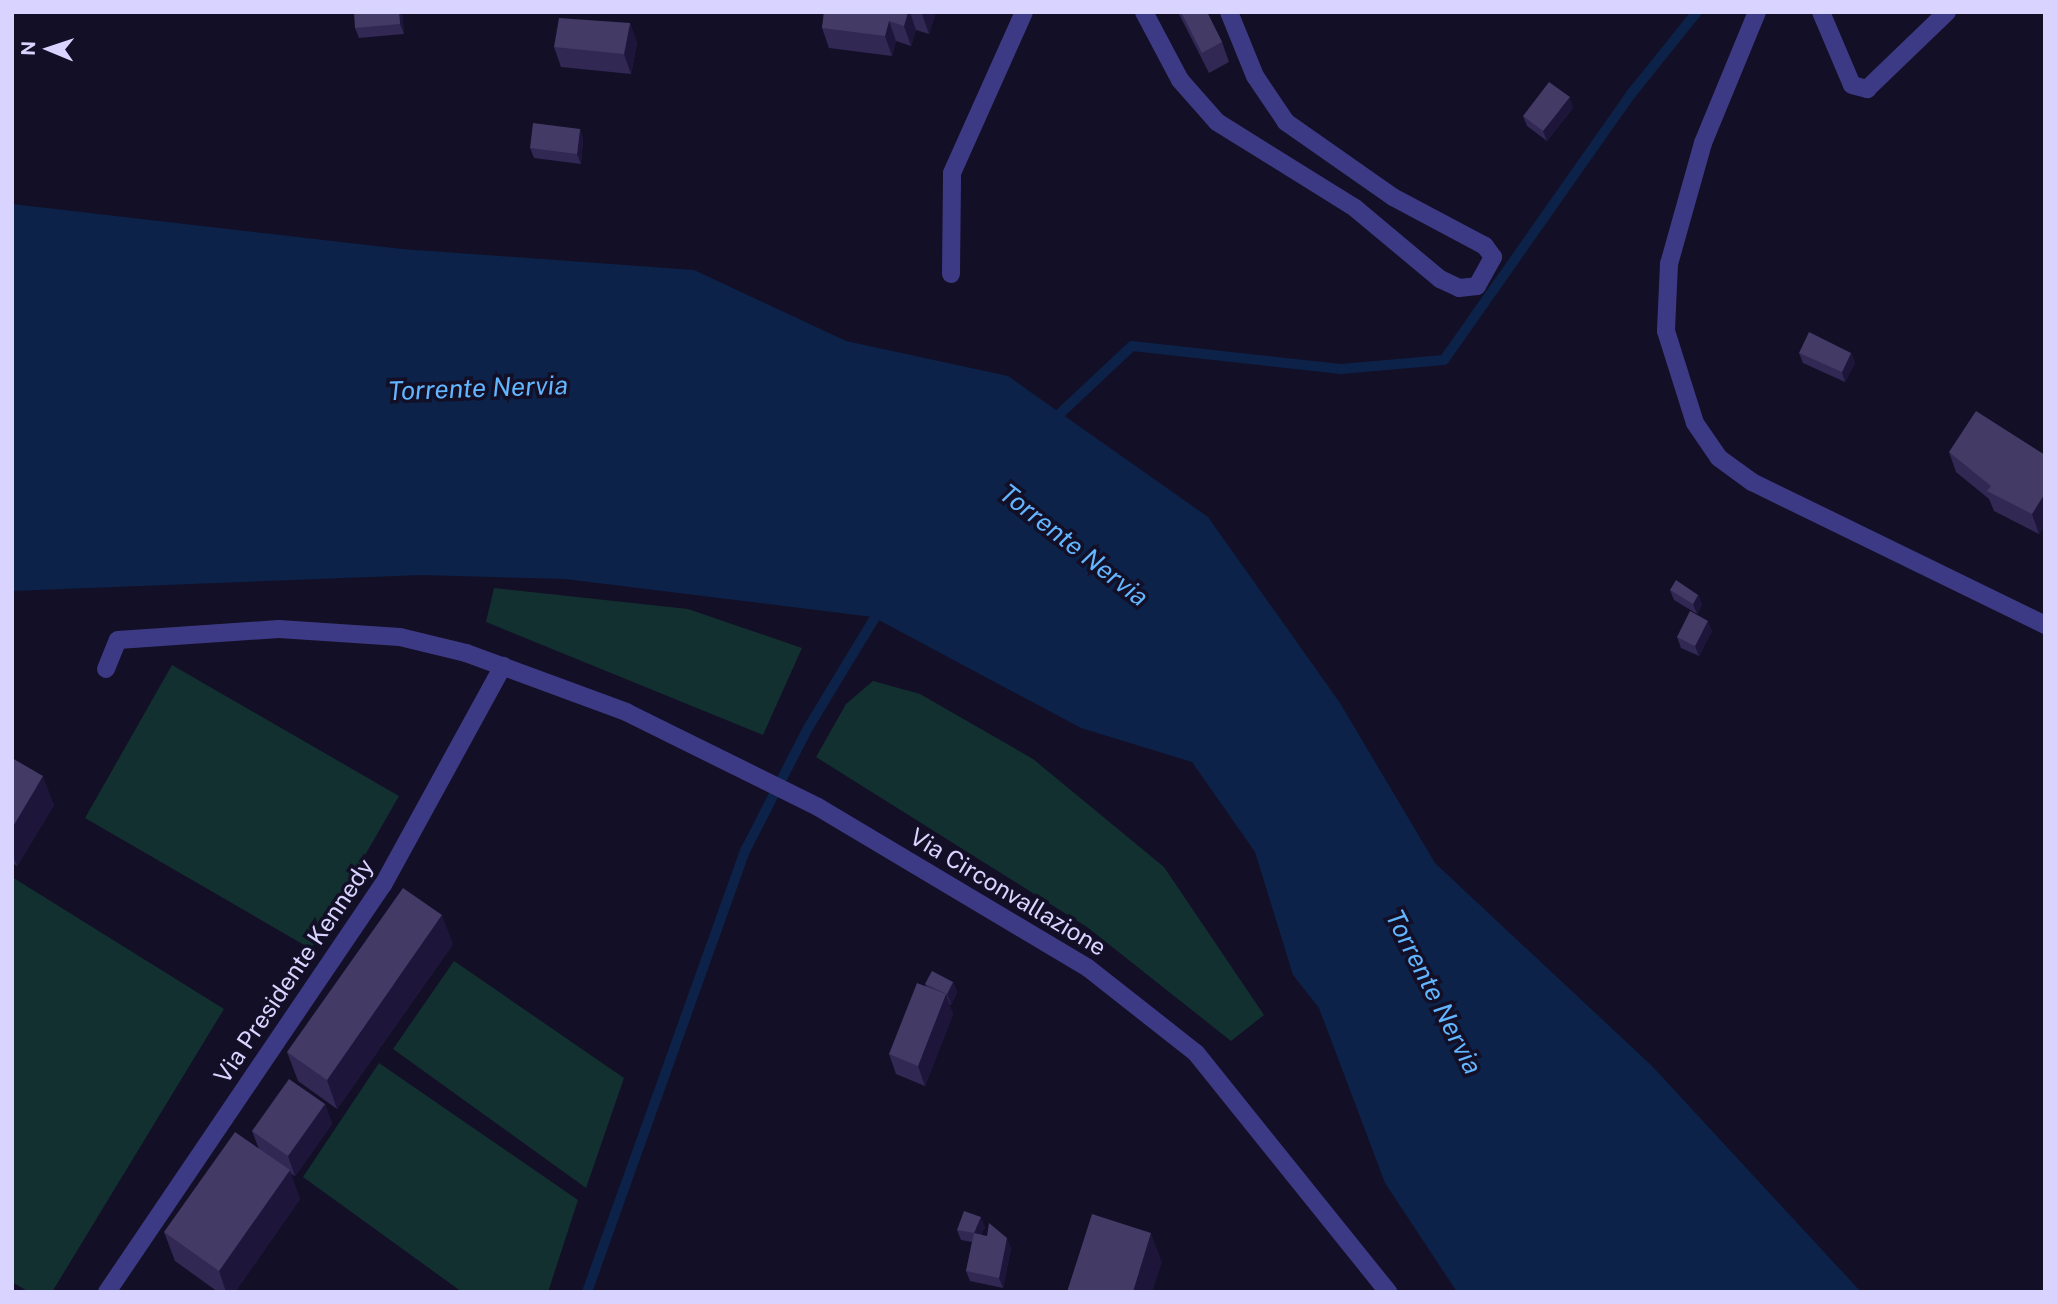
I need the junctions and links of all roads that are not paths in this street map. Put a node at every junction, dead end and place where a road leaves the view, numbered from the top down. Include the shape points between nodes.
1 (1024, 12) edge
2 (1144, 12) edge
3 (1229, 12) edge
4 (1757, 12) edge
5 (1821, 12) edge
6 (1947, 12) edge
7 (951, 274) dead end
8 (2045, 625) edge
9 (503, 666) junction
10 (106, 669) dead end
11 (107, 1292) edge
12 (1388, 1292) edge

1 - 7 street via 952,173
2 - 3 street via 1180,80 1217,122 1355,208 1440,279 1460,288 1476,286 1493,257 1486,246 1383,190 1286,122 1255,76
4 - 8 street via 1703,143 1669,264 1666,331 1695,423 1719,458 1752,482
5 - 6 street via 1852,85 1867,89
9 - 10 street, Via Circonvallazione via 400,637 279,629 118,640
9 - 11 street, Via Presidente Kennedy via 383,885
9 - 12 street, Via Circonvallazione via 626,712 818,807 1088,968 1196,1053

